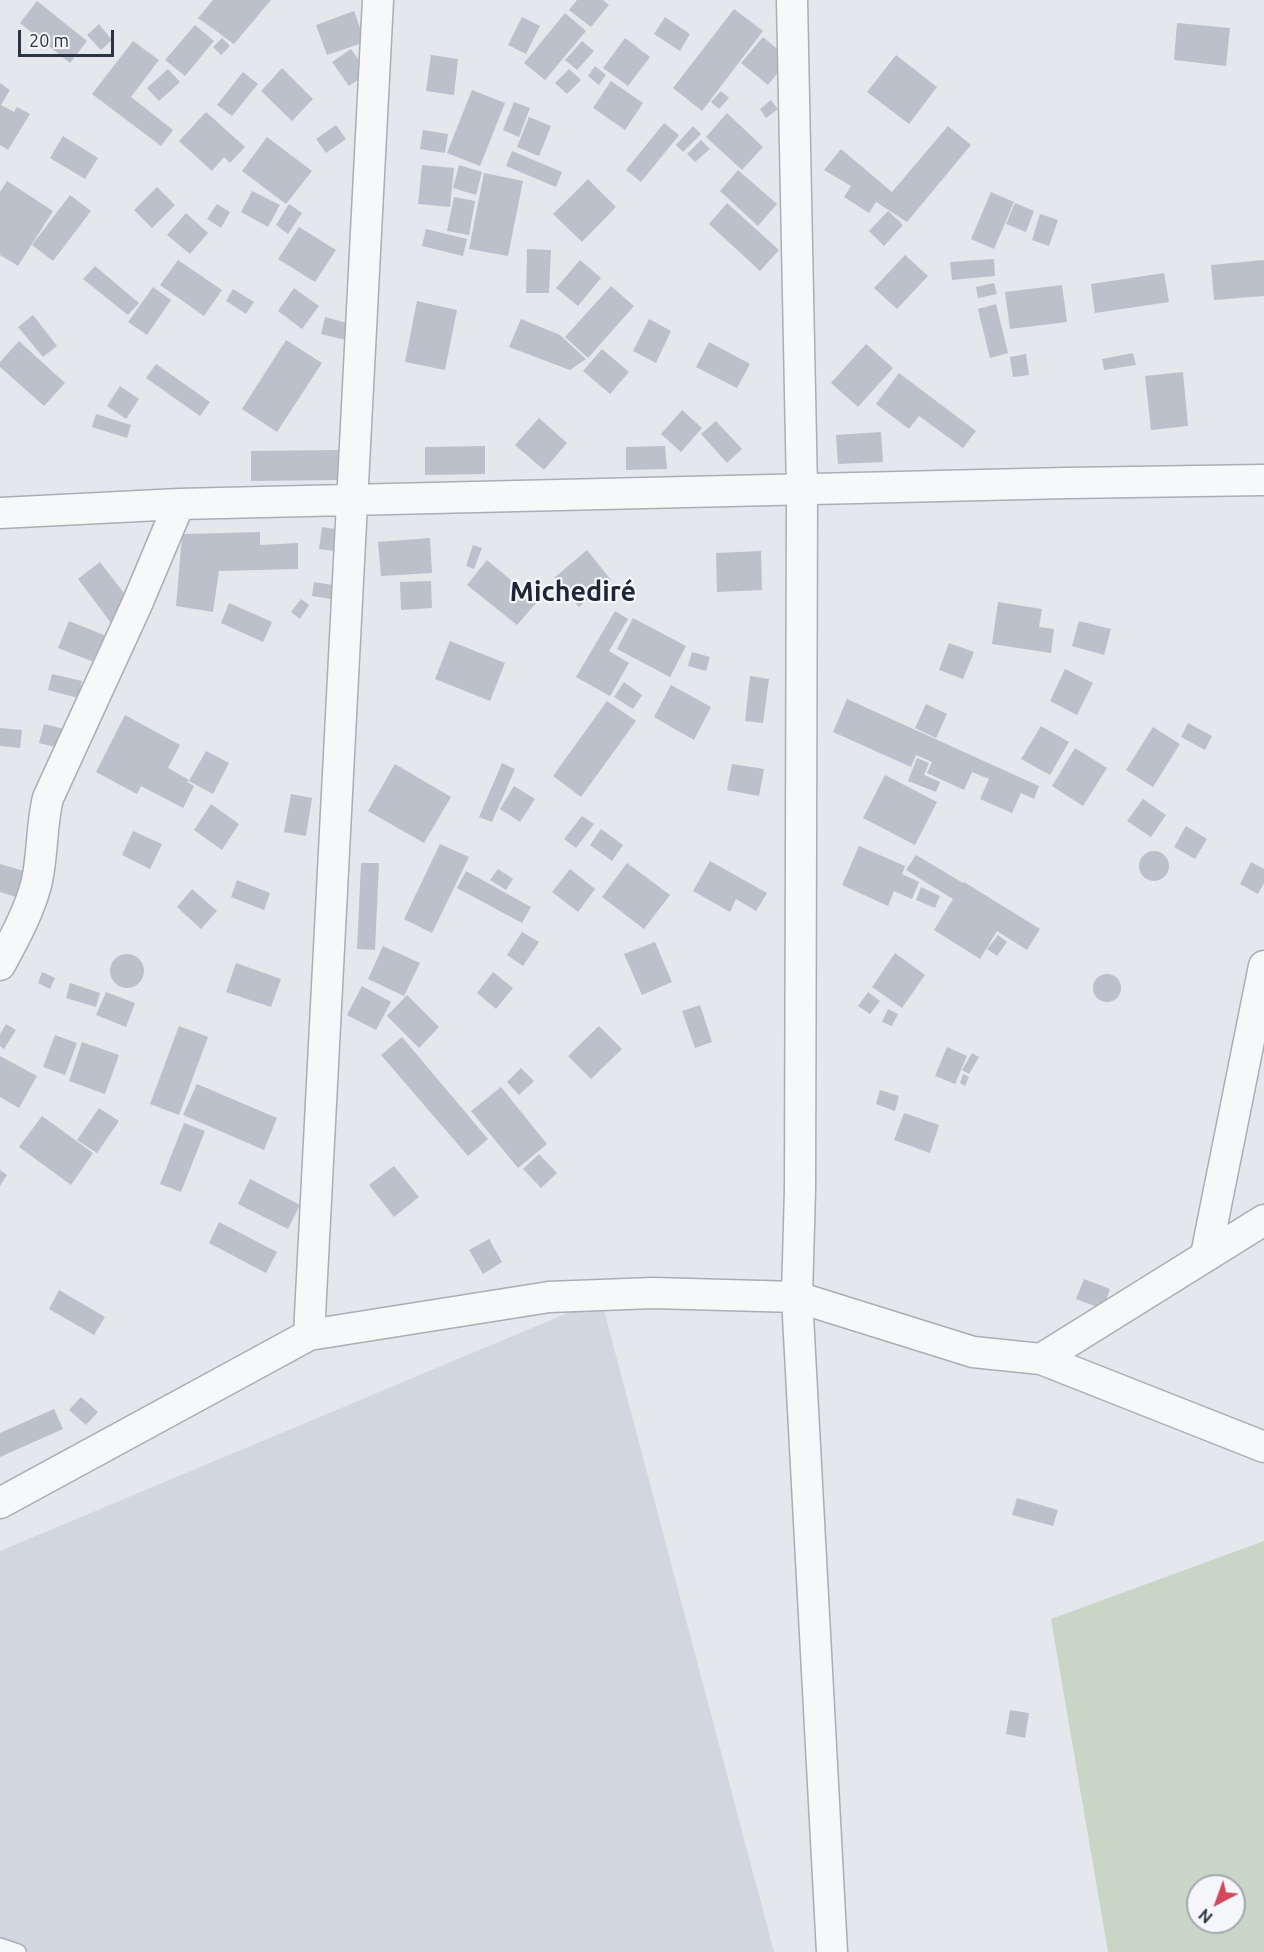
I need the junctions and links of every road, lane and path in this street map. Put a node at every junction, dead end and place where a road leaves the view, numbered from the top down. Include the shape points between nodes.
1 (378, 0) edge
2 (792, 0) edge
3 (1264, 480) edge
4 (802, 490) junction
5 (352, 501) junction
6 (179, 504) junction
7 (0, 513) edge
8 (0, 965) edge
9 (1264, 966) edge
10 (1264, 1220) edge
11 (1206, 1255) junction
12 (797, 1297) junction
13 (309, 1335) junction
14 (1041, 1359) junction
15 (1264, 1447) edge
16 (0, 1503) edge
17 (0, 1946) edge
18 (18, 1952) edge
19 (832, 1952) edge

1 - 5 street
2 - 4 street
3 - 4 street
4 - 5 street
4 - 12 street
5 - 6 street
5 - 13 street
6 - 7 street
6 - 8 street via 48,798 37,883 27,914
9 - 11 street
10 - 11 street
11 - 14 street
12 - 13 street via 652,1293 549,1297
12 - 14 street via 973,1352
12 - 19 street
13 - 16 street
14 - 15 street
17 - 18 lane

